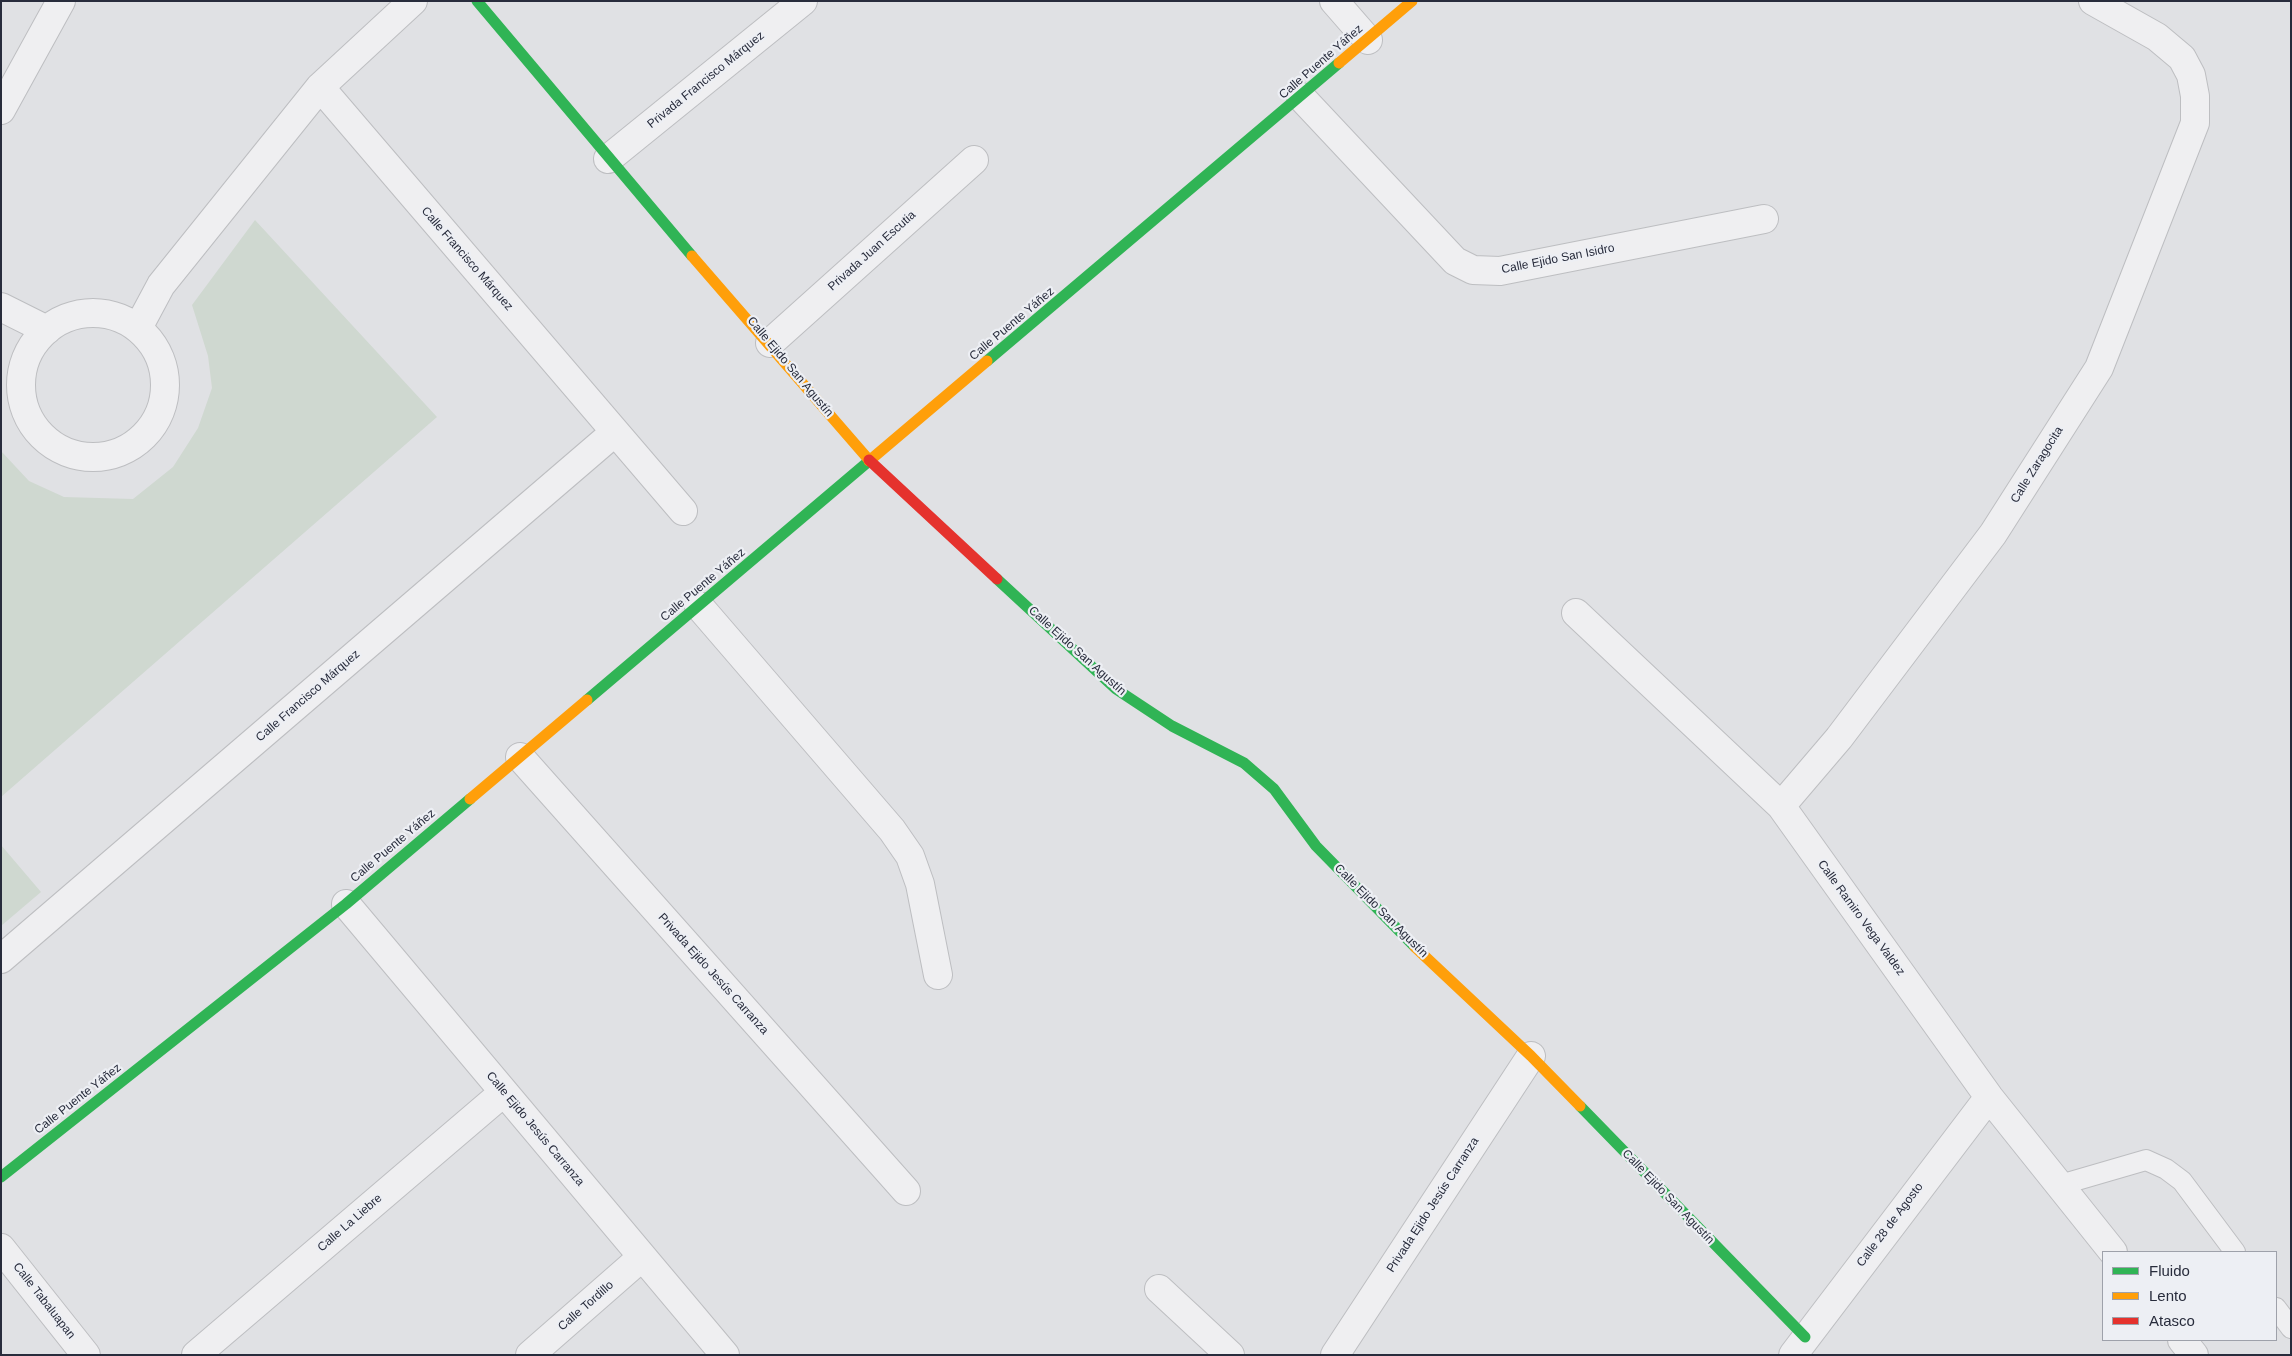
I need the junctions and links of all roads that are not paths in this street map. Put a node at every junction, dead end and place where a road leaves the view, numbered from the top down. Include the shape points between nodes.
1 (61, 1) edge
2 (413, 1) edge
3 (477, 1) edge
4 (803, 1) edge
5 (1334, 1) edge
6 (1412, 1) edge
7 (2093, 1) edge
8 (1368, 40) junction
9 (320, 87) junction
10 (1301, 97) junction
11 (1, 110) edge
12 (608, 159) junction
13 (974, 160) dead end
14 (1764, 219) dead end
15 (1, 307) edge
16 (138, 328) junction
17 (47, 330) junction
18 (770, 343) junction
19 (11, 387) edge
20 (615, 432) junction
21 (870, 462) junction
22 (684, 511) dead end
23 (699, 606) junction
24 (1576, 613) dead end
25 (520, 757) junction
26 (1781, 806) junction
27 (346, 904) junction
28 (1, 959) edge
29 (938, 975) dead end
30 (1531, 1056) junction
31 (504, 1092) junction
32 (1989, 1097) junction
33 (1, 1177) edge
34 (2060, 1184) junction
35 (906, 1191) dead end
36 (1, 1248) edge
37 (2112, 1251) edge
38 (2234, 1251) edge
39 (642, 1257) junction
40 (1159, 1289) dead end
41 (2277, 1309) edge
42 (2291, 1328) edge
43 (2183, 1341) edge
44 (1799, 1346) edge
45 (86, 1355) edge
46 (196, 1355) edge
47 (530, 1355) edge
48 (725, 1355) edge
49 (1230, 1355) edge
50 (1335, 1355) edge
51 (2194, 1355) edge

1 - 11 street
2 - 9 street
3 - 12 street, Calle Ejido San Agustín
4 - 12 street, Privada Francisco Márquez
5 - 8 street
6 - 8 street, Calle Puente Yáñez
7 - 26 street, Calle Zaragocita via 2157,37 2182,58 2191,75 2196,122 2099,368 1993,534 1839,738
8 - 10 street, Calle Puente Yáñez
9 - 16 street via 161,285
9 - 20 street, Calle Francisco Márquez
10 - 14 street, Calle Ejido San Isidro via 1455,261 1473,270 1500,271
10 - 21 street, Calle Puente Yáñez
12 - 18 street, Calle Ejido San Agustín
13 - 18 street, Privada Juan Escutia
15 - 17 street
16 - 17 street via 116,316 92,313 68,317
16 - 19 street via 154,346 164,368 165,392 154,423 126,450 103,457 80,456 58,449 40,434
17 - 19 street via 32,347
18 - 21 street, Calle Ejido San Agustín
20 - 22 street, Calle Francisco Márquez
20 - 28 street, Calle Francisco Márquez
21 - 23 street, Calle Puente Yáñez
21 - 30 street, Calle Ejido San Agustín via 1116,688 1172,726 1244,763 1274,789 1316,846 1403,935
23 - 25 street, Calle Puente Yáñez
23 - 29 street via 892,830 910,856 920,884
24 - 26 street, Calle Ramiro Vega Valdez
25 - 27 street, Calle Puente Yáñez
25 - 35 street, Privada Ejido Jesús Carranza
26 - 32 street, Calle Ramiro Vega Valdez
27 - 31 street, Calle Ejido Jesús Carranza
27 - 33 street, Calle Puente Yáñez
30 - 44 street, Calle Ejido San Agustín
30 - 50 street, Privada Ejido Jesús Carranza
31 - 39 street, Calle Ejido Jesús Carranza
31 - 46 street, Calle La Liebre
32 - 34 street, Calle Ramiro Vega Valdez
32 - 44 street, Calle 28 de Agosto
34 - 37 street, Calle Ramiro Vega Valdez
34 - 38 lane via 2146,1160 2182,1181
36 - 45 street, Calle Tabaluapan
39 - 47 street, Calle Tordillo
39 - 48 street, Calle Ejido Jesús Carranza
40 - 49 street
41 - 42 lane
43 - 51 street

